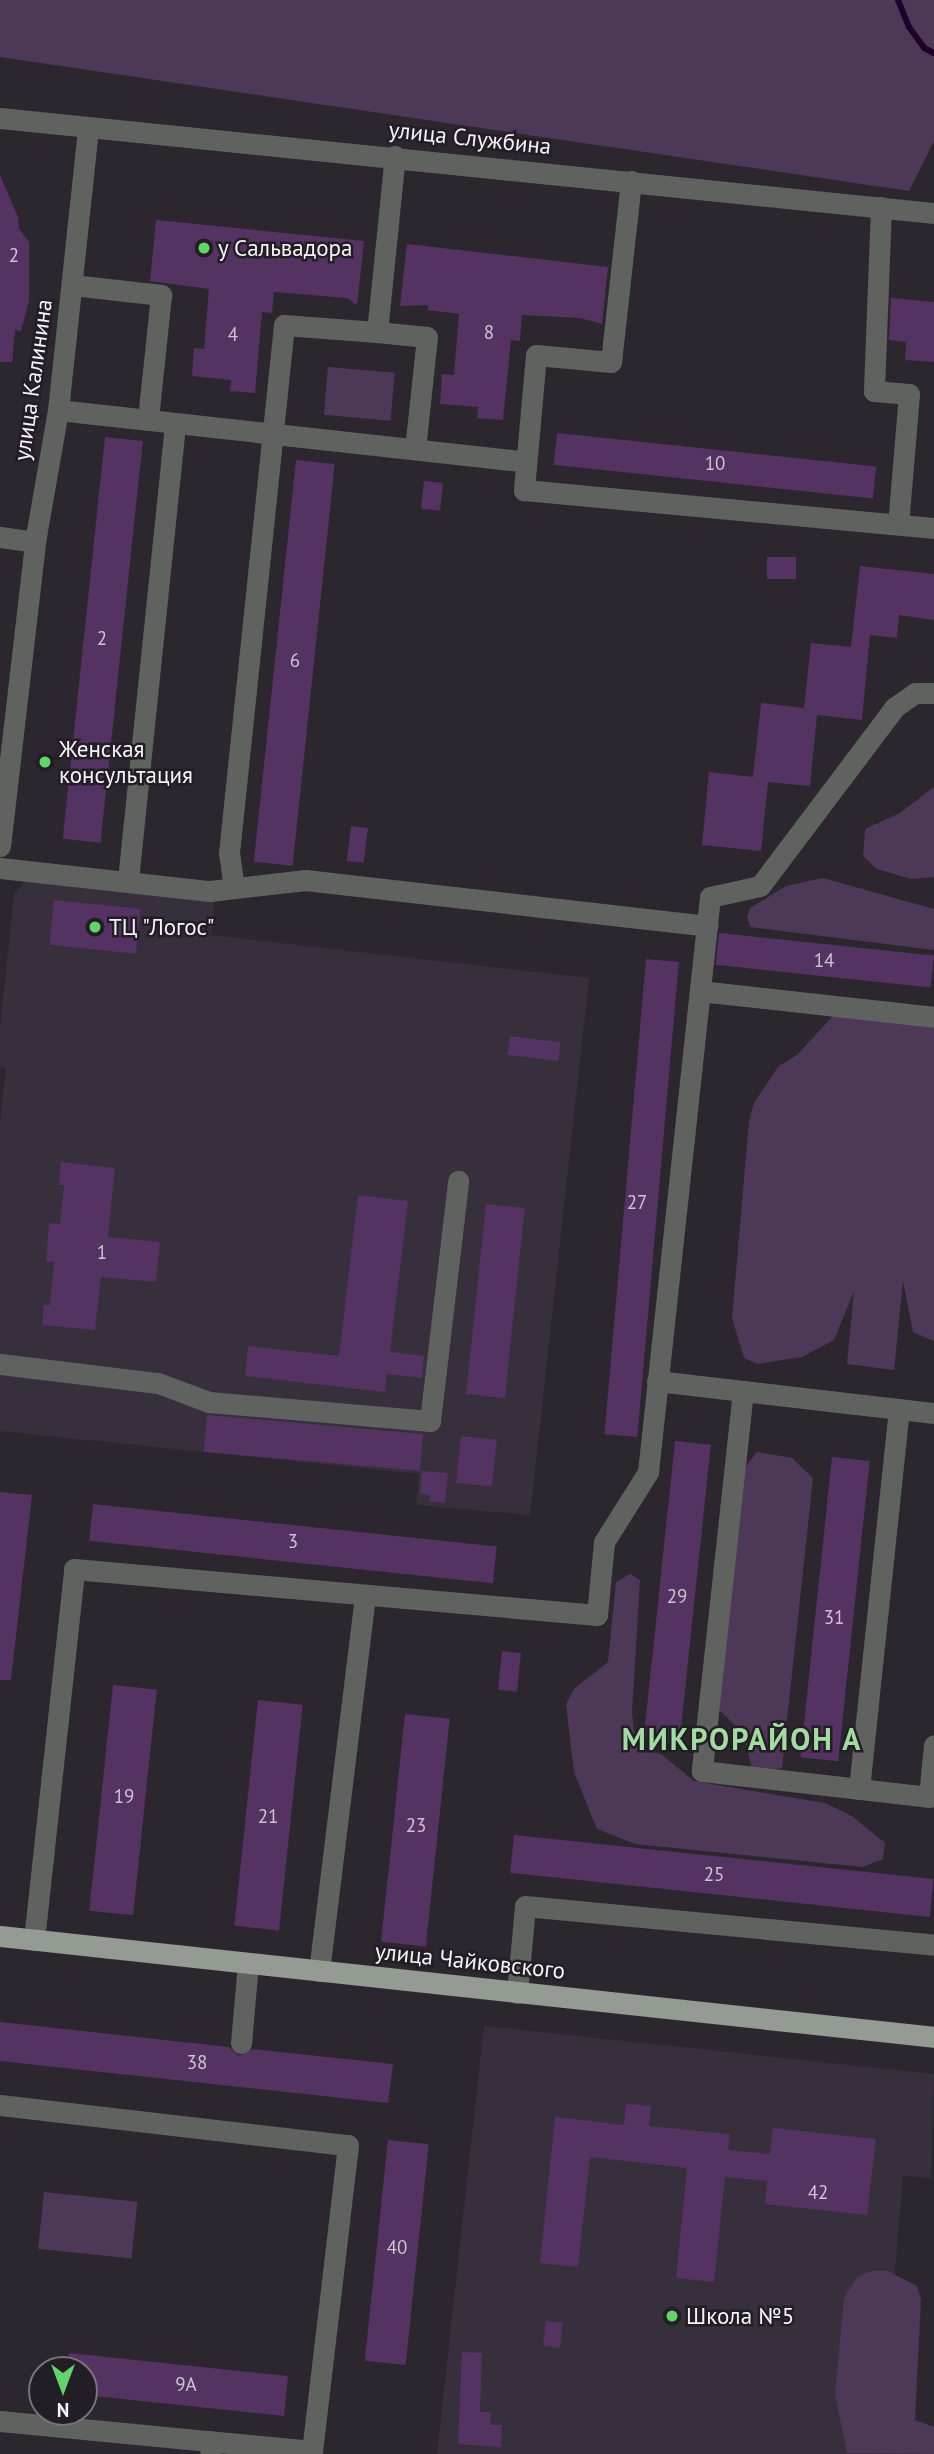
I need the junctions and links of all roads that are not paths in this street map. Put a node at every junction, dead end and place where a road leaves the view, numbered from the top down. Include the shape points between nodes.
1 (0, 118) edge
2 (88, 129) junction
3 (396, 156) junction
4 (631, 181) junction
5 (881, 207) junction
6 (934, 213) edge
7 (72, 285) junction
8 (377, 332) junction
9 (58, 410) junction
10 (148, 419) junction
11 (175, 423) junction
12 (273, 433) junction
13 (415, 449) junction
14 (526, 462) junction
15 (898, 524) junction
16 (934, 528) edge
17 (0, 537) edge
18 (35, 542) junction
19 (934, 692) edge
20 (0, 846) edge
21 (0, 868) edge
22 (128, 880) junction
23 (233, 888) junction
24 (707, 926) junction
25 (700, 991) junction
26 (934, 1017) edge
27 (458, 1181) dead end
28 (0, 1364) edge
29 (657, 1381) junction
30 (743, 1391) junction
31 (899, 1409) junction
32 (934, 1413) edge
33 (365, 1595) junction
34 (934, 1745) edge
35 (859, 1789) junction
36 (931, 1800) edge
37 (0, 1936) edge
38 (34, 1940) junction
39 (934, 1945) edge
40 (248, 1963) junction
41 (319, 1971) junction
42 (517, 1993) junction
43 (934, 2037) edge
44 (241, 2043) dead end
45 (0, 2105) edge
46 (0, 2421) edge
47 (210, 2448) edge

1 - 2 street, улица Службина
2 - 3 street, улица Службина
2 - 7 street, улица Калинина
3 - 4 street, улица Службина
3 - 8 street
4 - 5 street, улица Службина
4 - 14 street via 611,362 536,355
5 - 6 street, улица Службина
5 - 15 street via 874,391 909,394
7 - 9 street, улица Калинина
7 - 10 street via 161,295
8 - 12 street via 284,325
8 - 13 street via 427,337
9 - 10 street
9 - 18 street, улица Калинина
10 - 11 street
11 - 12 street
11 - 22 street
12 - 13 street
12 - 23 street via 229,853
13 - 14 street
14 - 15 street via 523,490
15 - 16 street
17 - 18 street
18 - 20 street, улица Калинина
19 - 24 street via 915,693 895,707 770,875 748,892 710,897
21 - 22 street
22 - 23 street via 211,891
23 - 24 street via 304,880
24 - 25 street
25 - 26 street
25 - 29 street
27 - 28 street via 430,1421 209,1402 158,1383
29 - 30 street
29 - 33 street via 648,1472 604,1542 597,1615
30 - 31 street
30 - 35 street via 702,1771
31 - 32 street
31 - 35 street
33 - 38 street via 74,1569
33 - 41 street
34 - 36 street
35 - 36 street
37 - 38 main road, улица Чайковского
38 - 40 main road, улица Чайковского
39 - 42 street via 524,1906
40 - 41 main road, улица Чайковского
40 - 44 street
41 - 42 main road, улица Чайковского
42 - 43 main road, улица Чайковского
45 - 47 street via 348,2145 312,2451
46 - 47 street

